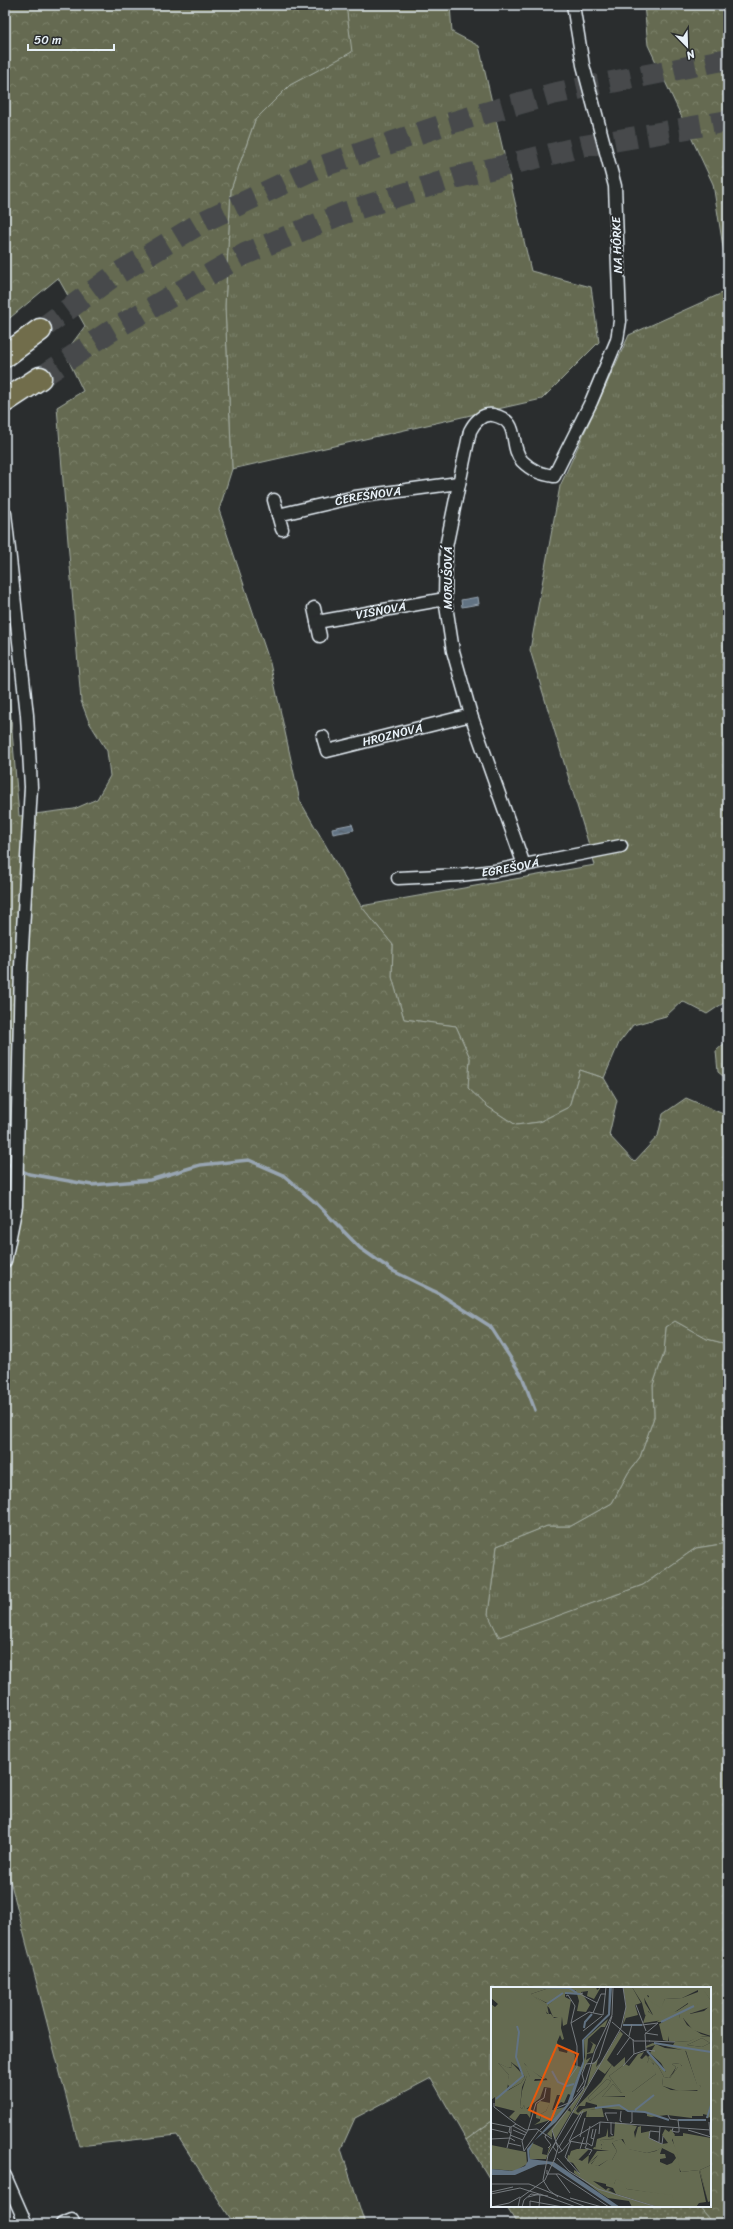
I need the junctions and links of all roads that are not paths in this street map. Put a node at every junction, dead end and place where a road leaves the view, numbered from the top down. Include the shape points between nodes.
1 (573, 5) edge
2 (40, 330) tunnel mouth
3 (6, 355) edge
4 (40, 378) tunnel mouth
5 (8, 399) edge
6 (554, 476) joint
7 (458, 483) junction
8 (274, 500) dead end
9 (5, 513) edge
10 (278, 515) junction
11 (282, 529) dead end
12 (445, 599) junction
13 (314, 608) dead end
14 (317, 622) junction
15 (320, 636) dead end
16 (471, 715) junction
17 (323, 737) dead end
18 (621, 846) dead end
19 (524, 865) junction
20 (398, 878) dead end
21 (5, 1261) edge
22 (5, 2176) edge
23 (26, 2224) edge
24 (62, 2224) edge
25 (74, 2224) edge

1 - 6 street, NA HÔRKE via 583,65 615,186 620,321 617,340 592,402
2 - 3 highway
4 - 5 highway
6 - 7 street, MORUŠOVÁ via 536,472 521,460 509,423 499,416 489,414 475,421 470,431
7 - 10 street, ČEREŠŇOVÁ via 355,497
7 - 12 street, MORUŠOVÁ via 446,547
8 - 10 street
9 - 21 street via 27,715 31,787 21,966 16,1206
10 - 11 street
12 - 14 street, VIŠŇOVÁ
12 - 16 street, MORUŠOVÁ via 453,651
13 - 14 street
14 - 15 street
16 - 17 street, HROZNOVÁ via 326,751
16 - 19 street, MORUŠOVÁ
18 - 19 street, EGREŠOVÁ
19 - 20 street, EGREŠOVÁ via 460,875
22 - 23 street
24 - 25 street via 72,2220

